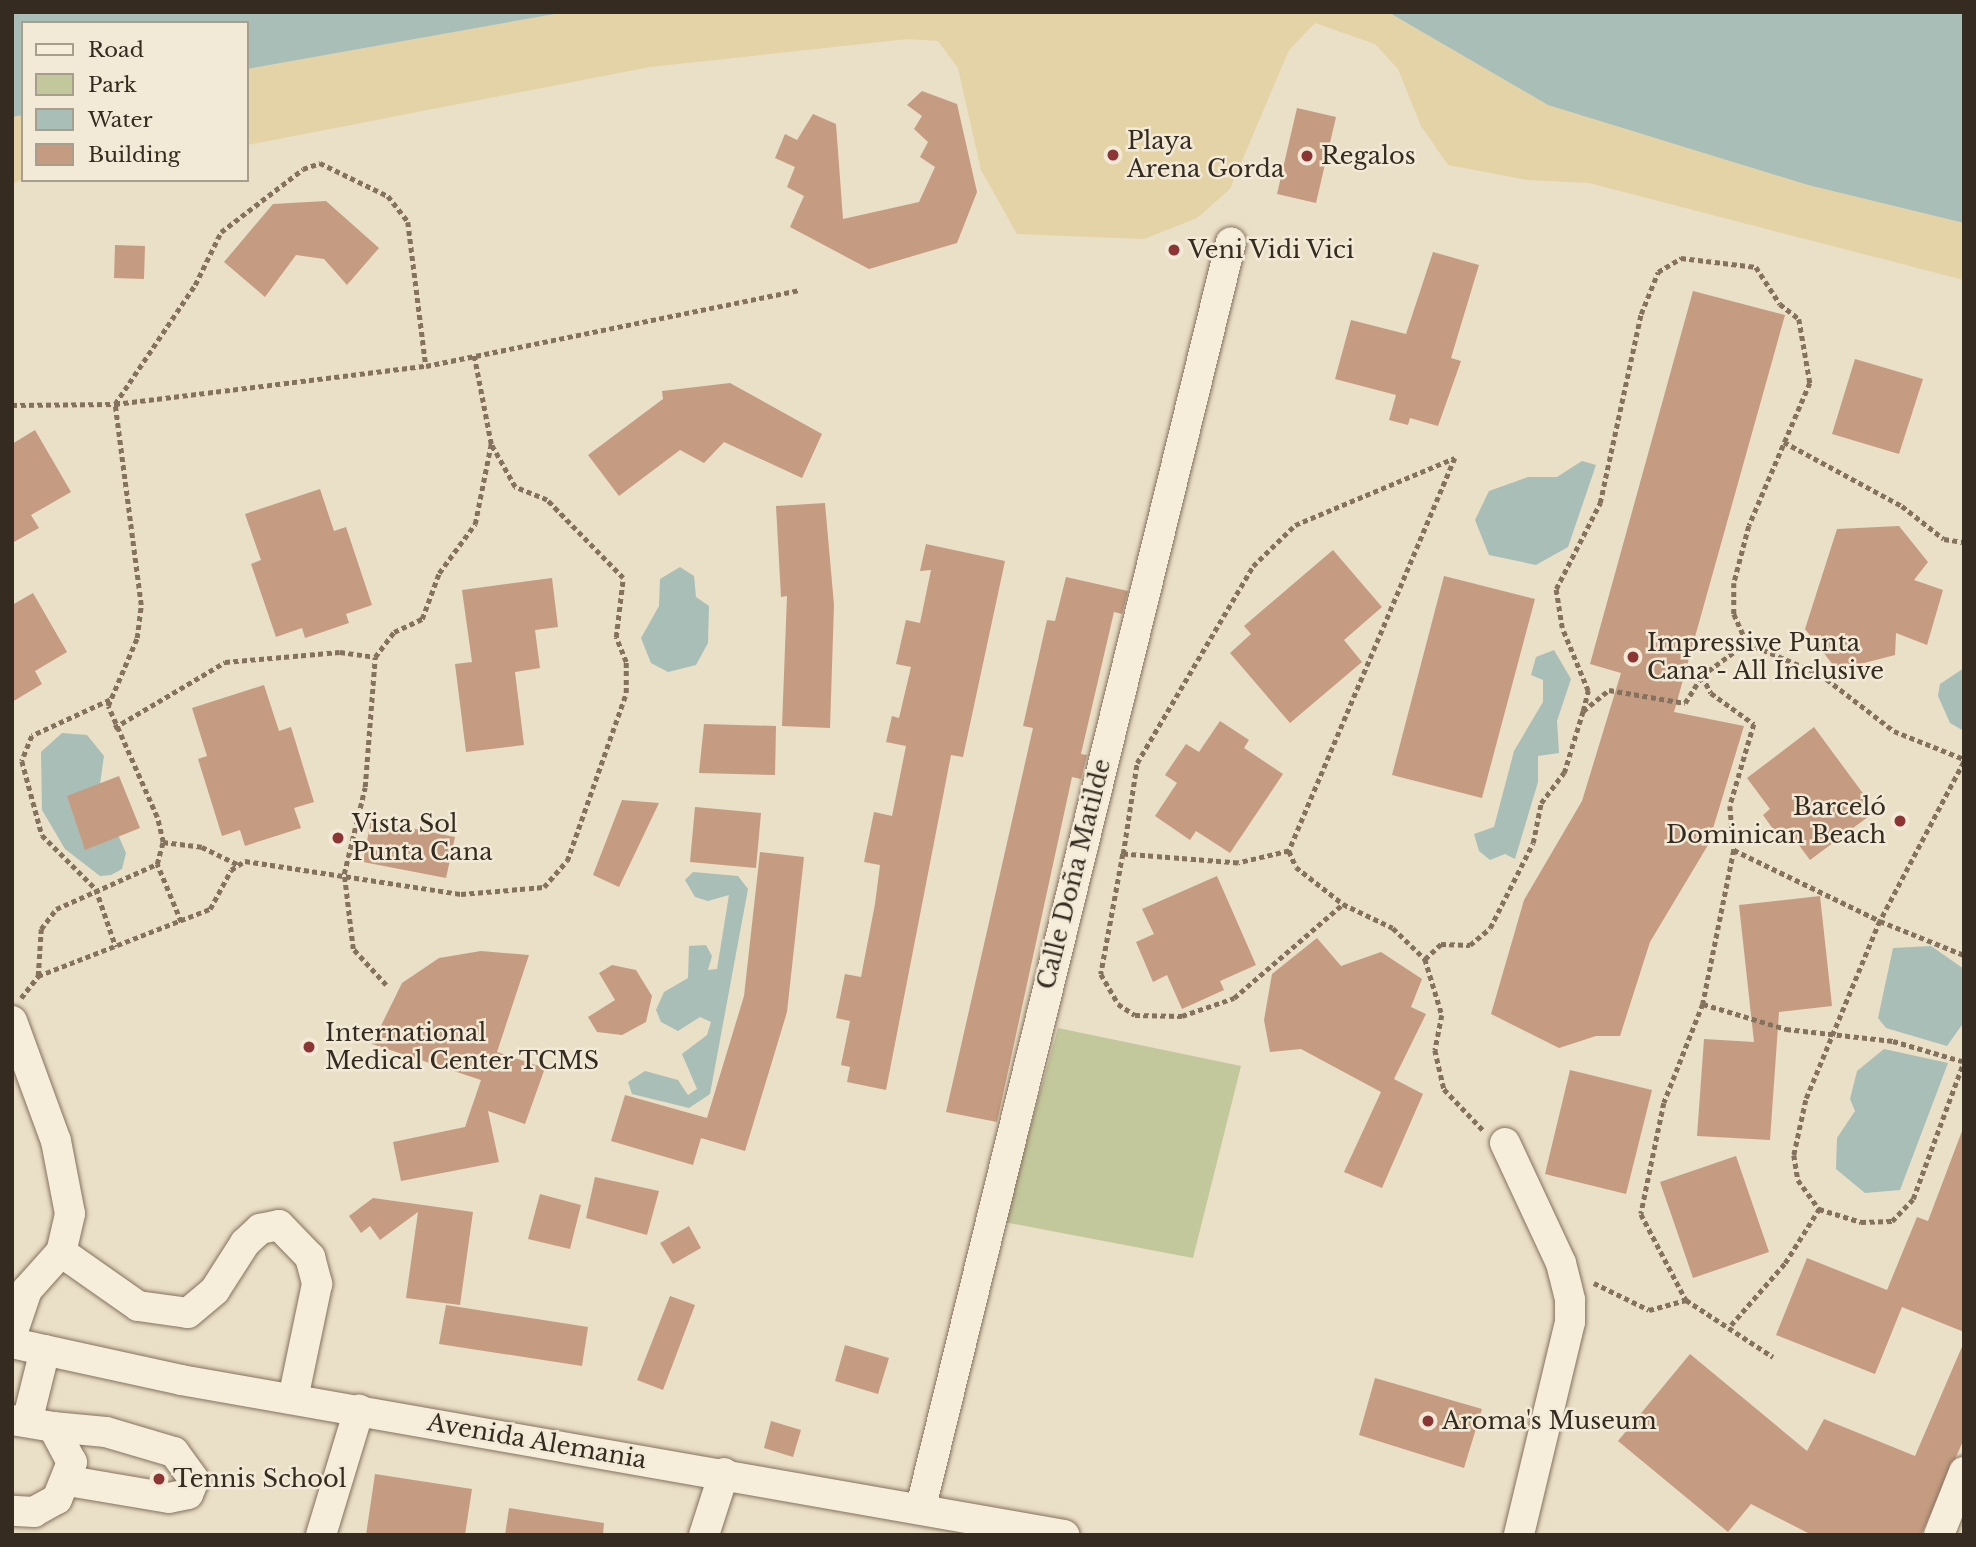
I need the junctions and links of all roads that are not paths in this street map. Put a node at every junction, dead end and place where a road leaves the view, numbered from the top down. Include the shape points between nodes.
1 (1231, 242) dead end
2 (12, 1021) edge
3 (1505, 1143) road end
4 (61, 1252) junction
5 (12, 1334) edge
6 (12, 1343) edge
7 (45, 1350) junction
8 (293, 1399) junction
9 (359, 1410) junction
10 (31, 1421) edge
11 (1964, 1472) edge
12 (724, 1473) junction
13 (69, 1481) junction
14 (921, 1507) junction
15 (12, 1511) edge
16 (986, 1528) edge
17 (321, 1535) edge
18 (704, 1535) edge
19 (1063, 1535) edge
20 (1519, 1535) edge
21 (1939, 1535) edge

1 - 14 street, Calle Doña Matilde
2 - 4 street via 56,1141 70,1214
3 - 20 street via 1565,1279 1570,1322
4 - 5 street via 27,1290
4 - 8 street via 138,1306 188,1312 215,1290 245,1243 260,1229 279,1224 310,1257 317,1284
6 - 7 street, Avenida Alemania
7 - 8 street, Avenida Alemania
7 - 10 street
8 - 9 street, Avenida Alemania
9 - 12 street, Avenida Alemania
9 - 17 street
10 - 13 street via 69,1449
10 - 13 street via 106,1432 174,1452 194,1480 188,1494 169,1497
11 - 21 street
12 - 14 street, Avenida Alemania
12 - 18 street
13 - 15 street via 46,1507
14 - 16 street, Avenida Alemania
16 - 19 street, Avenida Alemania

